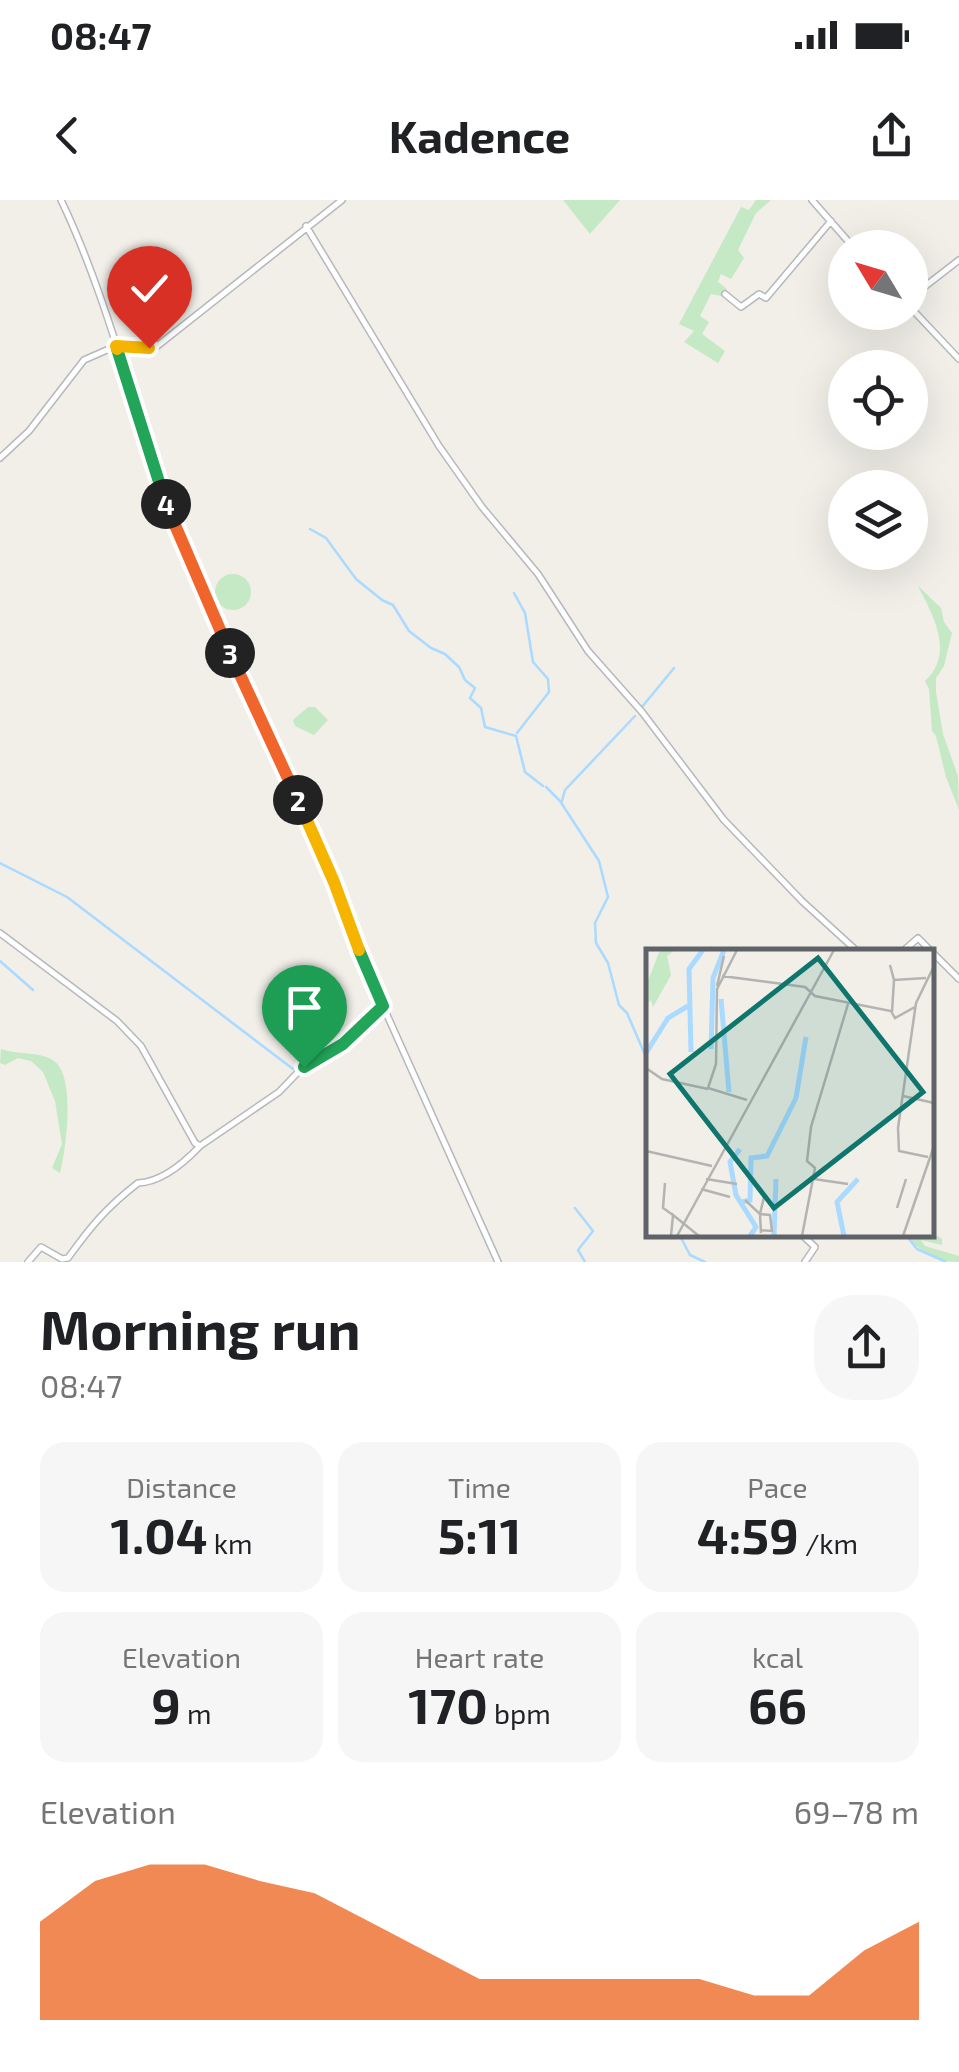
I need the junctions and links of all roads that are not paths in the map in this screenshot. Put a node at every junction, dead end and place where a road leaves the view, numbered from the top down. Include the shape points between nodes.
1 (61, 200) edge
2 (342, 200) edge
3 (812, 200) edge
4 (831, 221) junction
5 (306, 226) junction
6 (839, 230) edge
7 (959, 260) edge
8 (928, 284) edge
9 (725, 294) dead end
10 (928, 326) edge
11 (116, 346) junction
12 (959, 359) edge
13 (0, 458) edge
14 (0, 933) edge
15 (855, 949) edge
16 (905, 949) edge
17 (929, 949) edge
18 (934, 954) edge
19 (959, 978) edge
20 (383, 1006) junction
21 (200, 1146) junction
22 (804, 1237) edge
23 (28, 1262) edge
24 (498, 1262) edge
25 (805, 1262) edge

1 - 11 street
2 - 5 street
3 - 4 street
4 - 6 street
4 - 9 street via 766,298 759,294 741,306
5 - 11 street via 156,347
5 - 15 street via 430,432 588,650 724,820
7 - 8 street
10 - 12 street
11 - 13 street via 84,360
11 - 20 street via 167,508
14 - 21 street via 141,1046
16 - 17 street via 918,938
18 - 19 street
20 - 21 street via 343,1044
20 - 24 street
21 - 23 street via 107,1207 68,1258 41,1247
22 - 25 street via 815,1248

